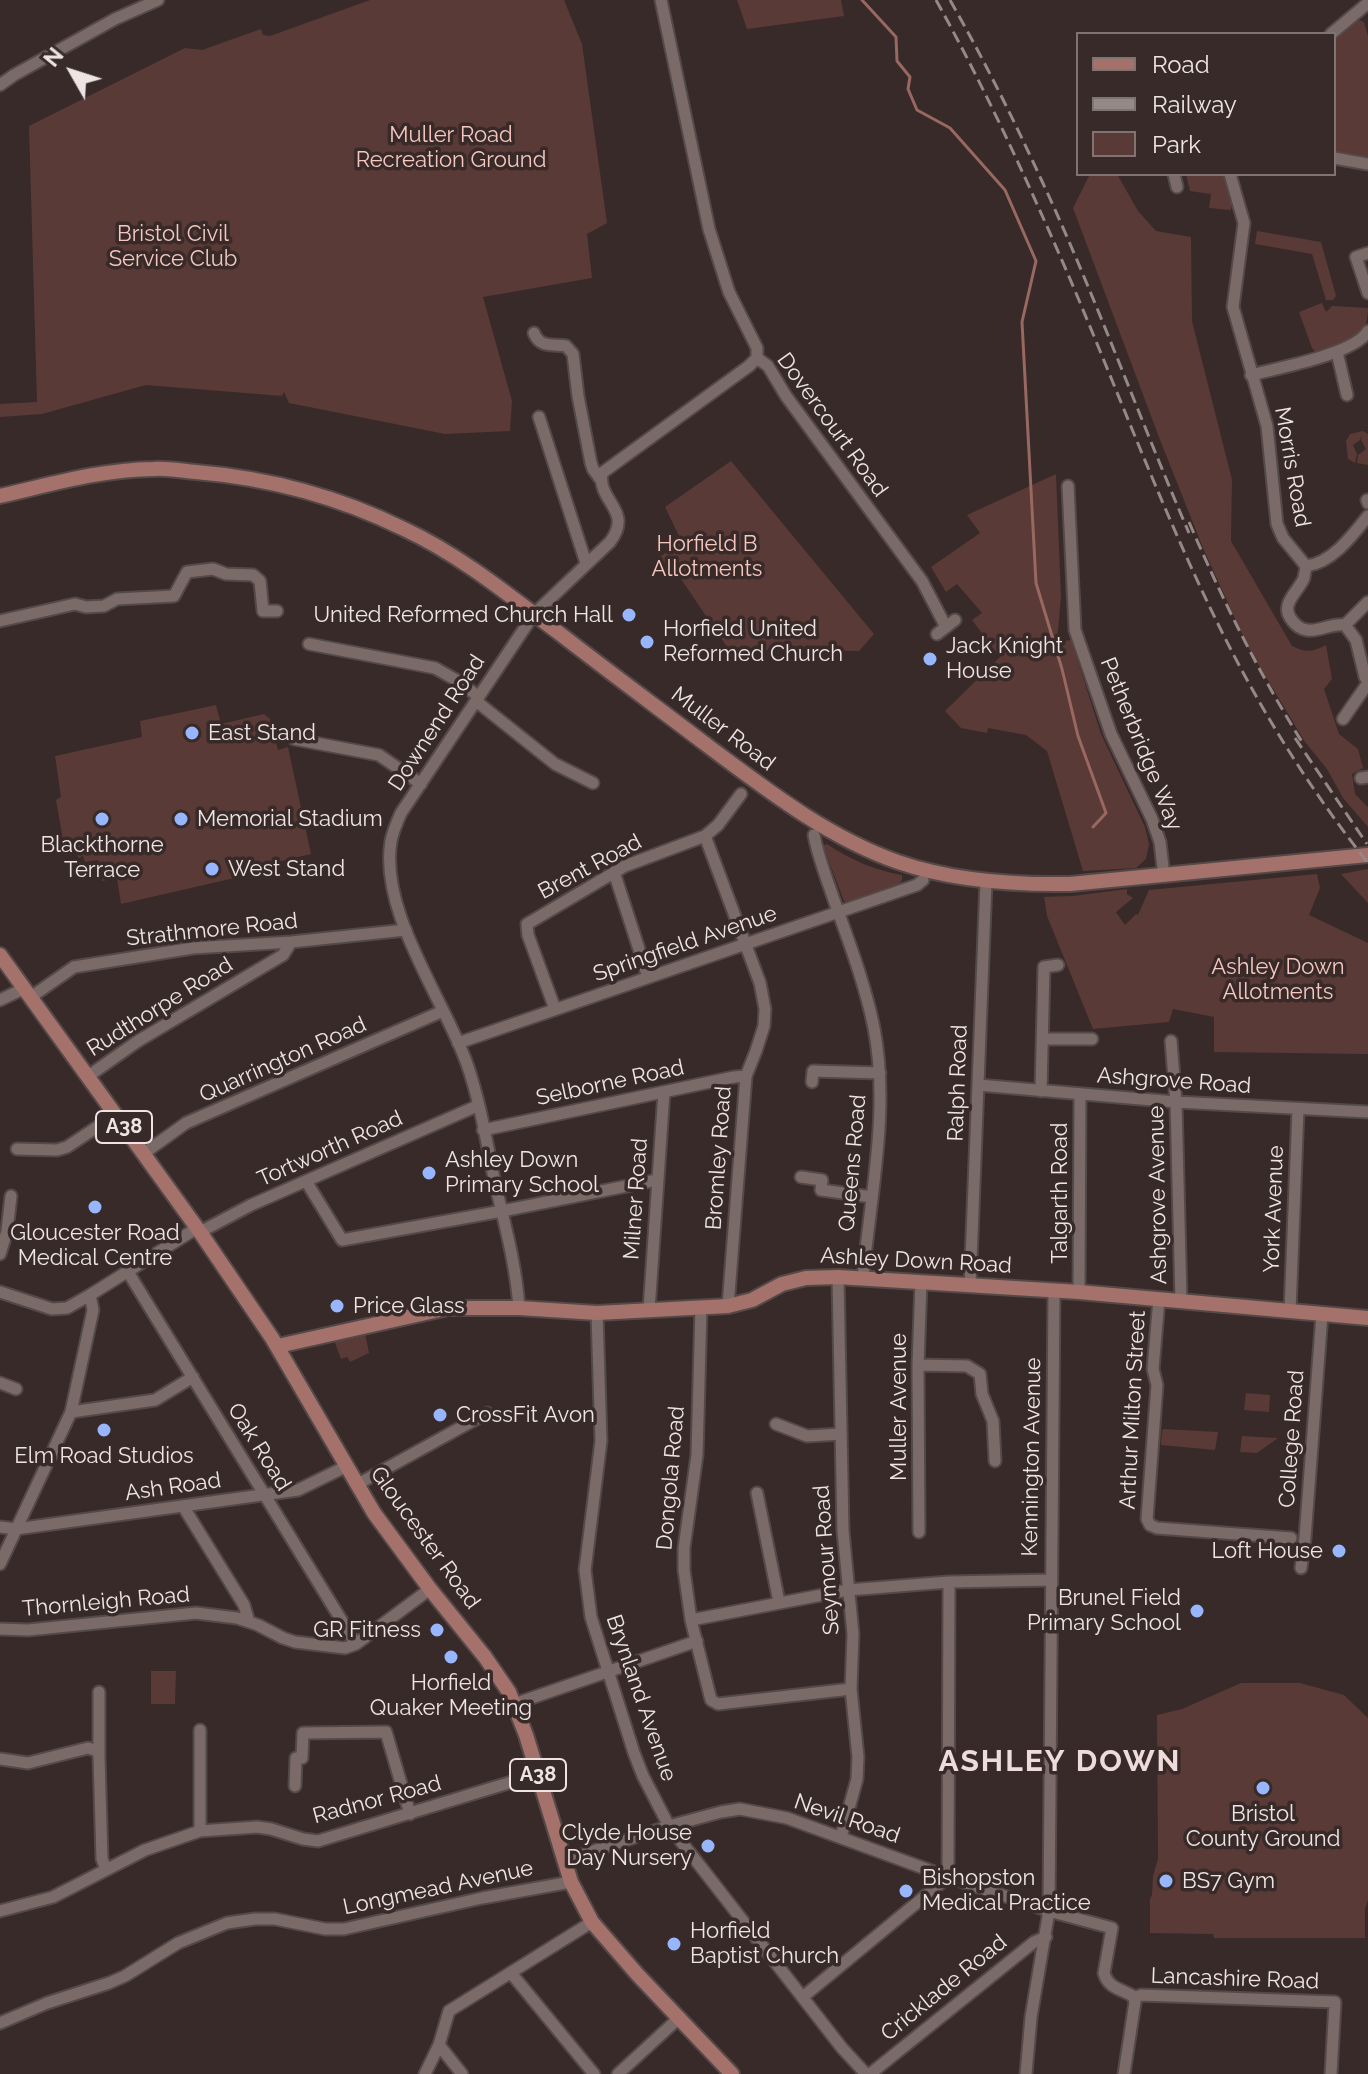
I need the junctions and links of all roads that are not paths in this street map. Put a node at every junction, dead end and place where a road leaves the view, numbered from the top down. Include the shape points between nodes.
1 (158, 0) edge
2 (661, 0) edge
3 (1368, 3) edge
4 (1333, 32) edge
5 (0, 85) edge
6 (1336, 158) edge
7 (1368, 164) edge
8 (1174, 176) edge
9 (1231, 176) edge
10 (1177, 187) dead end
11 (1368, 253) edge
12 (1368, 293) edge
13 (1368, 331) edge
14 (534, 333) dead end
15 (1337, 352) junction
16 (757, 358) junction
17 (1251, 375) junction
18 (1347, 395) dead end
19 (539, 417) dead end
20 (601, 480) junction
21 (1068, 486) dead end
22 (0, 496) edge
23 (1368, 516) edge
24 (586, 563) junction
25 (1306, 566) junction
26 (1368, 602) edge
27 (277, 611) dead end
28 (534, 614) junction
29 (0, 621) edge
30 (1345, 625) junction
31 (946, 627) dead end
32 (309, 644) dead end
33 (1368, 682) edge
34 (477, 699) junction
35 (1343, 719) dead end
36 (294, 739) dead end
37 (593, 783) dead end
38 (421, 784) junction
39 (746, 786) junction
40 (814, 835) dead end
41 (705, 836) junction
42 (1368, 855) edge
43 (614, 872) junction
44 (1164, 876) junction
45 (923, 880) dead end
46 (986, 882) junction
47 (839, 913) junction
48 (406, 930) junction
49 (291, 942) junction
50 (745, 945) junction
51 (0, 955) edge
52 (1058, 965) dead end
53 (648, 977) junction
54 (28, 993) junction
55 (0, 1000) edge
56 (555, 1009) junction
57 (443, 1011) junction
58 (1042, 1039) junction
59 (1092, 1039) dead end
60 (1171, 1041) dead end
61 (458, 1043) junction
62 (880, 1073) junction
63 (746, 1076) junction
64 (87, 1077) junction
65 (812, 1082) dead end
66 (978, 1085) junction
67 (1041, 1091) junction
68 (664, 1092) junction
69 (1080, 1094) junction
70 (1176, 1102) junction
71 (477, 1106) junction
72 (1298, 1109) junction
73 (1368, 1112) edge
74 (115, 1115) junction
75 (483, 1130) junction
76 (17, 1149) dead end
77 (143, 1154) junction
78 (801, 1177) dead end
79 (657, 1180) junction
80 (306, 1181) junction
81 (11, 1196) dead end
82 (872, 1197) junction
83 (502, 1211) junction
84 (199, 1230) junction
85 (0, 1254) edge
86 (128, 1272) junction
87 (838, 1277) junction
88 (863, 1278) junction
89 (921, 1282) junction
90 (970, 1286) junction
91 (1054, 1291) junction
92 (0, 1292) edge
93 (1079, 1292) junction
94 (90, 1295) junction
95 (1159, 1299) junction
96 (1181, 1300) junction
97 (728, 1306) junction
98 (519, 1308) junction
99 (701, 1308) junction
100 (649, 1310) junction
101 (1290, 1311) junction
102 (597, 1313) junction
103 (1322, 1314) junction
104 (1368, 1318) edge
105 (278, 1346) junction
106 (918, 1365) junction
107 (193, 1377) junction
108 (0, 1383) edge
109 (16, 1389) dead end
110 (71, 1412) junction
111 (487, 1413) dead end
112 (776, 1424) dead end
113 (841, 1434) junction
114 (995, 1461) dead end
115 (347, 1466) junction
116 (358, 1484) junction
117 (757, 1493) dead end
118 (265, 1495) junction
119 (183, 1506) junction
120 (0, 1527) edge
121 (16, 1529) junction
122 (919, 1532) dead end
123 (1291, 1538) dead end
124 (0, 1564) edge
125 (1301, 1568) dead end
126 (1051, 1580) junction
127 (949, 1582) junction
128 (430, 1589) junction
129 (848, 1590) junction
130 (779, 1602) junction
131 (691, 1620) junction
132 (249, 1622) junction
133 (0, 1629) edge
134 (697, 1641) junction
135 (356, 1644) junction
136 (608, 1672) junction
137 (851, 1689) junction
138 (99, 1692) dead end
139 (514, 1704) junction
140 (200, 1730) dead end
141 (99, 1757) junction
142 (0, 1759) edge
143 (538, 1774) junction
144 (295, 1786) dead end
145 (410, 1814) junction
146 (669, 1826) junction
147 (200, 1831) junction
148 (841, 1837) junction
149 (566, 1860) junction
150 (106, 1869) junction
151 (948, 1877) junction
152 (571, 1882) junction
153 (0, 1911) edge
154 (1049, 1911) junction
155 (592, 1922) junction
156 (1046, 1937) junction
157 (511, 1973) junction
158 (804, 1996) junction
159 (1134, 1998) junction
160 (680, 2017) junction
161 (0, 2023) edge
162 (439, 2045) junction
163 (425, 2074) edge
164 (462, 2074) edge
165 (594, 2074) edge
166 (618, 2074) edge
167 (732, 2074) edge
168 (868, 2074) edge
169 (1026, 2074) edge
170 (1124, 2074) edge
171 (1331, 2074) edge

1 - 5 street
2 - 16 street, Dovercourt Road via 709,229
3 - 4 street
6 - 7 street
8 - 10 street
9 - 17 street, Morris Road via 1244,223 1233,307
11 - 12 street via 1356,257
13 - 15 street
14 - 20 street via 542,344 563,345 572,352 591,463
15 - 17 street
15 - 18 street
16 - 20 street via 605,470
16 - 31 street, Dovercourt Road via 768,366 922,581
17 - 25 street, Morris Road via 1267,426 1277,524
19 - 24 street
20 - 24 street, Downend Road via 619,525 610,542
21 - 44 street, Petherbridge Way via 1075,630 1111,734 1152,819
22 - 28 main road, Muller Road via 100,472 158,468 291,487 406,529
23 - 25 street via 1326,559
24 - 28 street, Downend Road
25 - 30 street via 1287,615 1302,629
26 - 30 street
27 - 29 street via 263,611 260,581 253,575 213,569 187,572 174,596 117,599 104,606 75,604
28 - 34 street, Downend Road
28 - 39 main road, Muller Road
30 - 33 street via 1356,640
32 - 34 street via 437,668
33 - 35 street
34 - 37 street via 560,767
34 - 38 street, Downend Road
36 - 38 street via 379,755
38 - 48 street, Downend Road via 391,840 391,877
39 - 41 street, Brent Road
39 - 46 main road, Muller Road via 857,845 912,866
40 - 47 street, Queens Road
41 - 43 street, Brent Road
41 - 50 street, Bromley Road
42 - 44 main road, Muller Road
43 - 53 street
43 - 56 street, Brent Road via 527,925
44 - 46 main road, Muller Road via 1070,884
45 - 47 street, Springfield Avenue
46 - 66 street, Ralph Road
47 - 50 street, Springfield Avenue
47 - 62 street, Queens Road via 863,981
48 - 49 street, Strathmore Road
48 - 57 street, Downend Road
49 - 54 street, Strathmore Road via 193,948 74,967
49 - 64 street, Rudthorpe Road via 283,955
50 - 53 street, Springfield Avenue
50 - 63 street, Bromley Road via 765,1009
51 - 54 main road, Gloucester Road / A38
52 - 58 street via 1044,967
53 - 56 street, Springfield Avenue
54 - 55 street, Strathmore Road
54 - 64 main road, Gloucester Road / A38
56 - 61 street, Springfield Avenue
57 - 61 street, Downend Road
57 - 77 street, Quarrington Road via 186,1123
58 - 59 street
58 - 67 street
60 - 70 street, Ashgrove Avenue
61 - 71 street, Downend Road
62 - 65 street via 813,1071
62 - 82 street, Queens Road
63 - 68 street, Selborne Road
63 - 97 street, Bromley Road
64 - 74 main road, Gloucester Road / A38
66 - 67 street, Ashgrove Road
66 - 90 street, Ralph Road
67 - 69 street, Ashgrove Road
68 - 75 street, Selborne Road
68 - 79 street, Milner Road
69 - 70 street, Ashgrove Road
69 - 93 street, Talgarth Road
70 - 72 street, Ashgrove Road
70 - 96 street, Ashgrove Avenue
71 - 75 street, Downend Road
71 - 80 street, Tortworth Road
72 - 73 street, Ashgrove Road
72 - 101 street, York Avenue
74 - 76 street via 67,1147
74 - 77 main road, Gloucester Road / A38
75 - 83 street, Downend Road
77 - 84 main road, Gloucester Road / A38
78 - 82 street via 822,1180 821,1190
79 - 83 street
79 - 100 street, Milner Road
80 - 83 street via 342,1240
80 - 84 street, Tortworth Road
81 - 85 street
82 - 88 street, Queens Road
83 - 98 street, Downend Road
84 - 86 street, Tortworth Road
84 - 105 main road, Gloucester Road / A38
86 - 94 street, Tortworth Road
86 - 107 street, Oak Road
87 - 88 main road, Ashley Down Road
87 - 97 main road, Ashley Down Road via 782,1284
87 - 113 street, Seymour Road
88 - 89 main road, Ashley Down Road
89 - 90 main road, Ashley Down Road
89 - 106 street, Muller Avenue
90 - 91 main road, Ashley Down Road
91 - 93 main road, Ashley Down Road
91 - 126 street, Kennington Avenue
92 - 94 street, Tortworth Road via 52,1309 67,1308
93 - 95 main road, Ashley Down Road
94 - 110 street via 93,1310
95 - 96 main road, Ashley Down Road
95 - 123 street, Arthur Milton Street via 1150,1525
96 - 101 main road, Ashley Down Road
97 - 99 main road, Ashley Down Road
98 - 102 main road, Ashley Down Road
98 - 105 main road, Ashley Down Road via 448,1308
99 - 100 main road, Ashley Down Road
99 - 131 street, Dongola Road via 697,1455 684,1548
100 - 102 main road, Ashley Down Road
101 - 103 main road, Ashley Down Road
102 - 136 street, Brynland Avenue via 601,1441 585,1570 591,1617
103 - 104 main road, Ashley Down Road
103 - 125 street, College Road
105 - 115 main road, Gloucester Road / A38
106 - 114 street via 967,1366 980,1374 993,1421
106 - 122 street, Muller Avenue
107 - 110 street via 155,1400
107 - 118 street, Oak Road
108 - 109 street
110 - 121 street
111 - 116 street
112 - 113 street via 807,1436
113 - 129 street, Seymour Road
115 - 116 main road, Gloucester Road / A38
115 - 118 street, Ash Road via 307,1488
116 - 128 main road, Gloucester Road / A38
117 - 130 street
118 - 119 street, Ash Road
118 - 135 street, Oak Road
119 - 121 street, Ash Road
119 - 132 street via 244,1605
120 - 121 street, Ash Road
121 - 124 street
126 - 127 street
126 - 154 street, Kennington Avenue
127 - 129 street
127 - 151 street
128 - 135 street
128 - 139 main road, Gloucester Road / A38 via 485,1657
129 - 130 street
129 - 137 street, Seymour Road
130 - 131 street
131 - 134 street, Dongola Road
132 - 133 street, Thornleigh Road via 196,1613
132 - 135 street, Thornleigh Road via 295,1642 345,1648
134 - 136 street
134 - 137 street, Dongola Road via 714,1703
136 - 139 street
136 - 146 street, Brynland Avenue via 634,1753
137 - 148 street, Seymour Road via 857,1779
138 - 141 street
139 - 143 main road, Gloucester Road / A38
140 - 147 street
141 - 142 street via 98,1751 88,1748 28,1763
141 - 150 street
143 - 145 street, Radnor Road
143 - 149 main road, Gloucester Road / A38
144 - 145 street via 303,1733 386,1732
145 - 147 street, Radnor Road via 318,1841 257,1827
146 - 148 street, Nevil Road via 740,1809
146 - 149 street, Nevil Road
146 - 158 street, Brynland Avenue
147 - 150 street, Radnor Road
148 - 151 street, Nevil Road
149 - 152 main road, Gloucester Road / A38
150 - 153 street, Radnor Road via 53,1897
151 - 154 street, Nevil Road
151 - 158 street
152 - 155 main road, Gloucester Road / A38
152 - 161 street, Longmead Avenue via 344,1929 275,1919 227,1923 184,1940 125,1976
154 - 156 street, Kennington Avenue
154 - 159 street, Nevil Road via 1112,1928 1105,1978
155 - 157 street
155 - 160 main road, Gloucester Road / A38
156 - 168 street, Cricklade Road
156 - 169 street, Kennington Avenue
157 - 162 street via 449,2011
157 - 165 street
158 - 168 street, Brynland Avenue
159 - 170 street
159 - 171 street, Lancashire Road via 1335,2002
160 - 166 street
160 - 167 main road, Gloucester Road / A38
162 - 163 street
162 - 164 street

